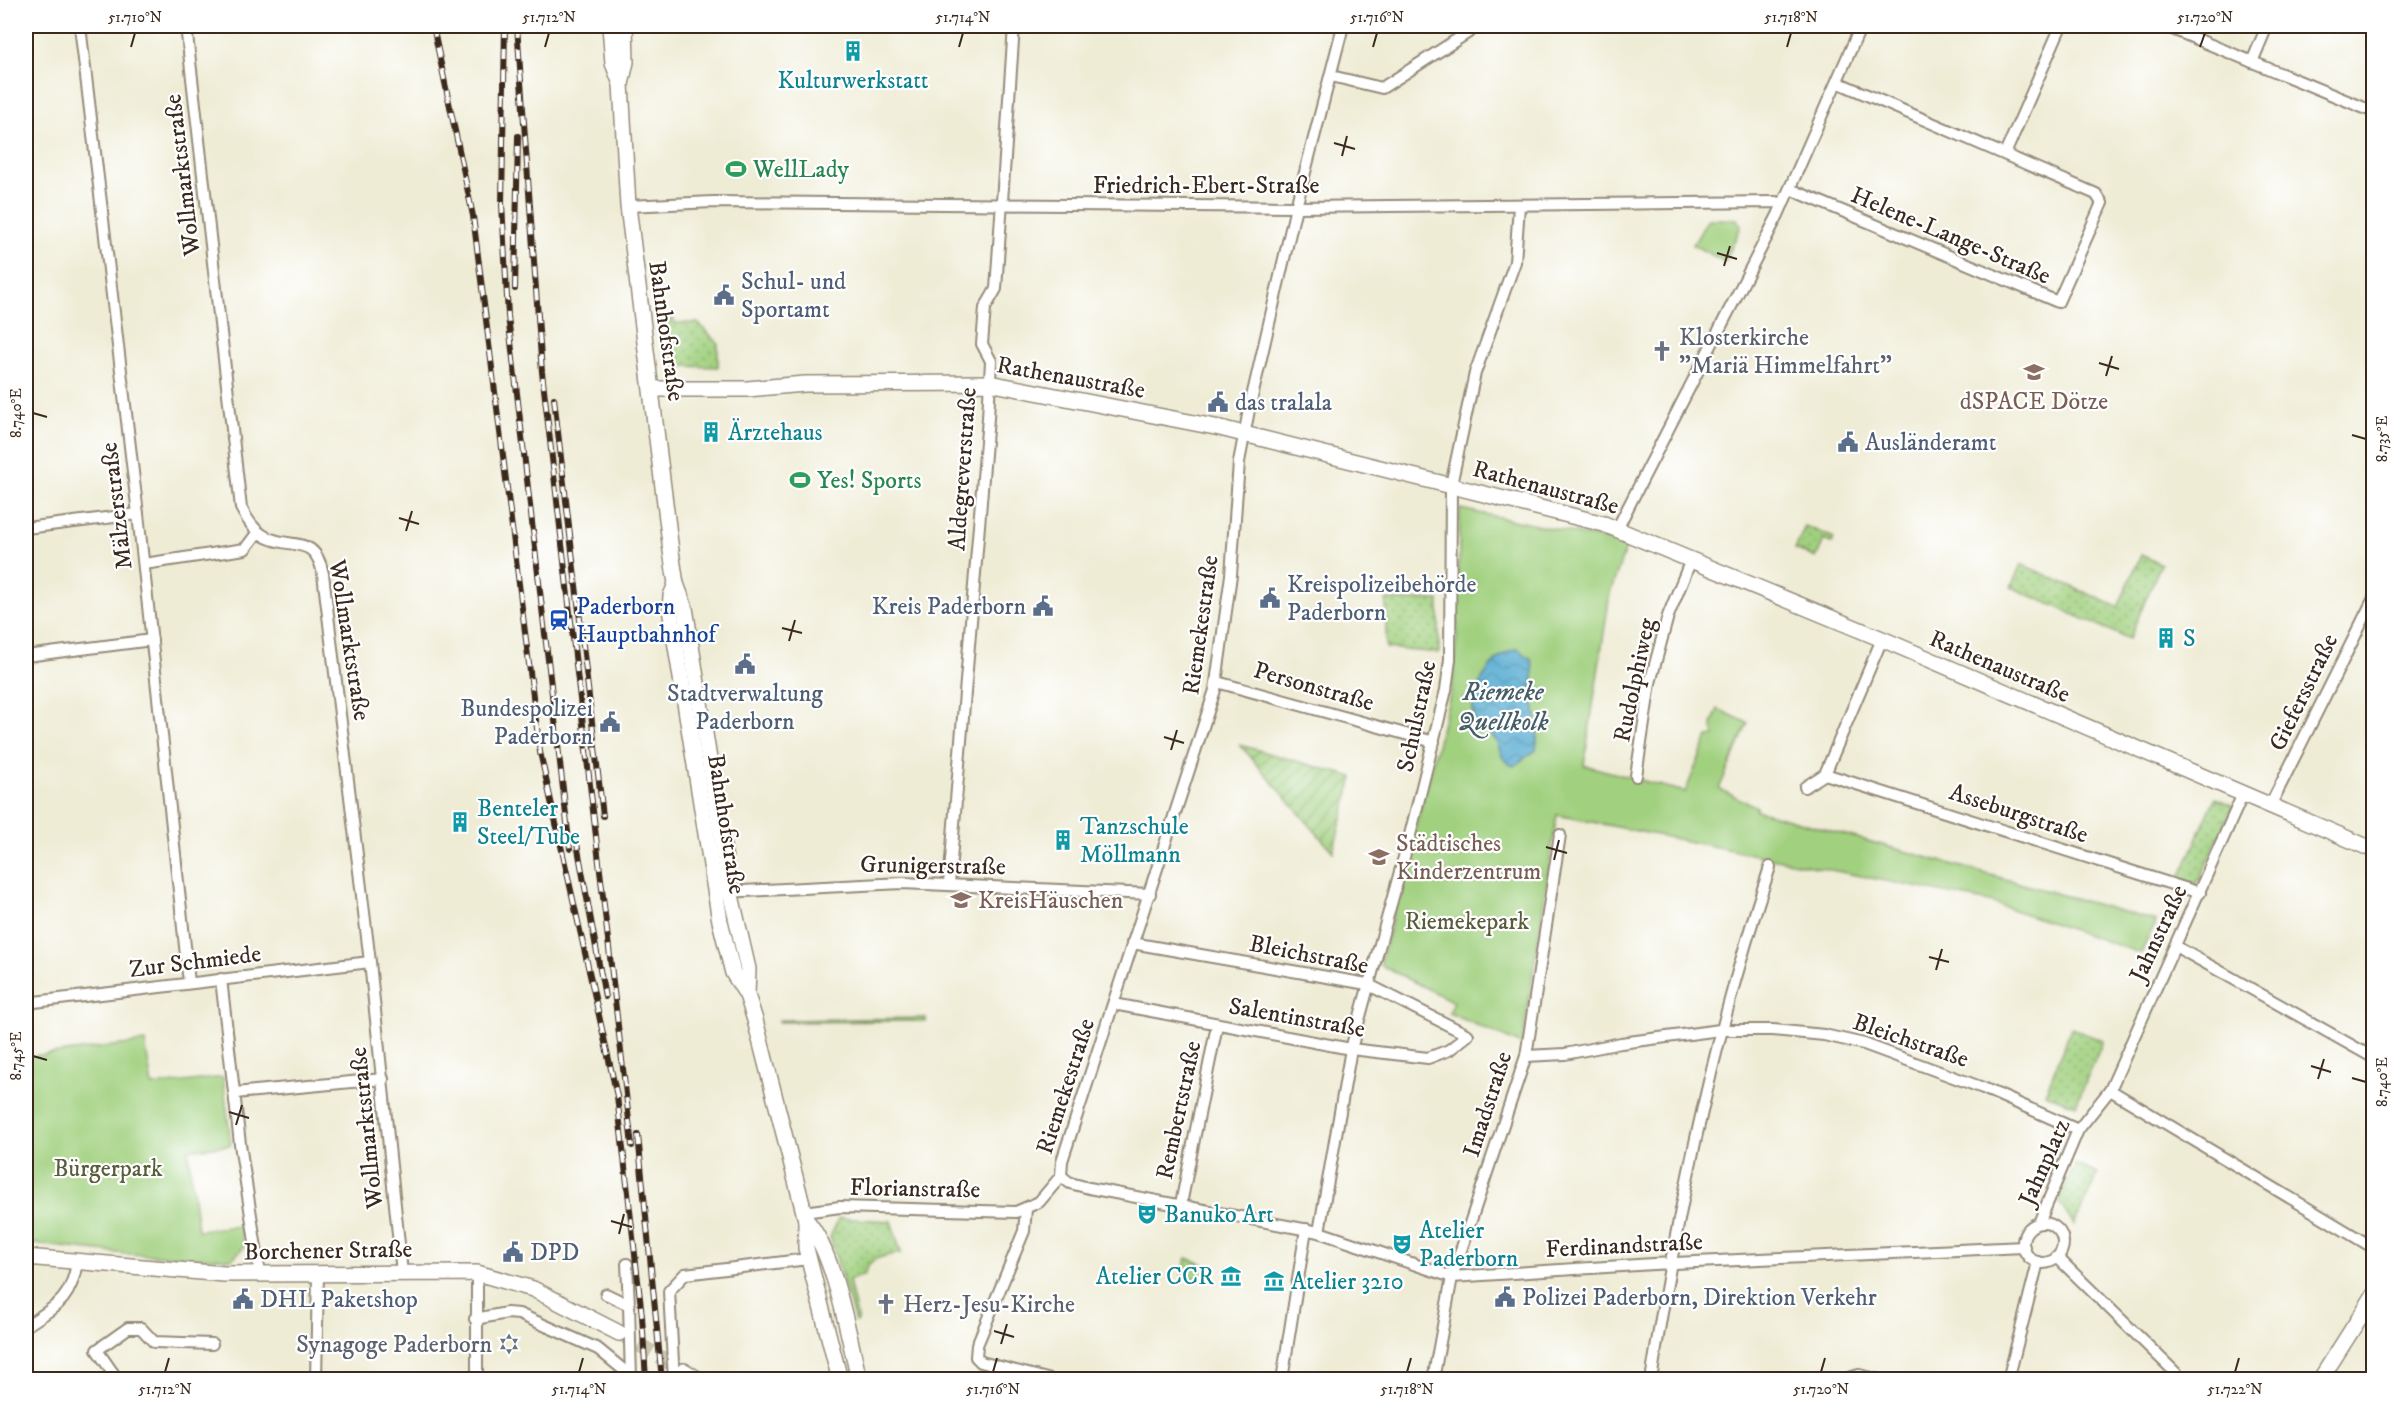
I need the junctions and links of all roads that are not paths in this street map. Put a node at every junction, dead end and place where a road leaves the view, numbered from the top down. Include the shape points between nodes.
1 (80, 26) edge
2 (186, 26) edge
3 (610, 26) edge
4 (625, 26) edge
5 (1014, 26) edge
6 (1343, 26) edge
7 (1478, 26) edge
8 (1861, 26) edge
9 (2061, 26) edge
10 (2164, 26) edge
11 (2267, 26) edge
12 (2252, 62) junction
13 (1331, 76) junction
14 (1837, 82) junction
15 (621, 84) junction
16 (2373, 111) edge
17 (2005, 154) junction
18 (1790, 189) junction
19 (1783, 204) junction
20 (1002, 205) junction
21 (628, 206) junction
22 (1519, 206) junction
23 (1296, 207) junction
24 (989, 383) junction
25 (653, 389) junction
26 (1244, 434) junction
27 (1451, 485) junction
28 (138, 514) junction
29 (26, 528) edge
30 (1617, 529) junction
31 (258, 532) junction
32 (1691, 560) junction
33 (144, 564) junction
34 (2373, 598) edge
35 (1882, 639) junction
36 (152, 640) junction
37 (26, 656) edge
38 (1217, 682) junction
39 (1434, 742) junction
40 (1825, 774) junction
41 (1636, 776) dead end
42 (1805, 787) dead end
43 (2243, 794) junction
44 (2270, 806) junction
45 (1560, 836) dead end
46 (2373, 850) edge
47 (1770, 867) dead end
48 (950, 884) junction
49 (723, 892) junction
50 (1150, 894) junction
51 (2200, 894) junction
52 (1132, 943) junction
53 (2175, 946) junction
54 (370, 962) junction
55 (221, 979) junction
56 (189, 983) junction
57 (1367, 984) junction
58 (26, 1003) edge
59 (1113, 1004) junction
60 (1217, 1025) junction
61 (1720, 1030) junction
62 (1468, 1035) joint
63 (1351, 1049) junction
64 (1526, 1056) junction
65 (2373, 1058) edge
66 (383, 1079) junction
67 (2110, 1090) junction
68 (235, 1094) junction
69 (2078, 1130) junction
70 (1061, 1176) junction
71 (1181, 1204) junction
72 (1026, 1209) junction
73 (805, 1216) junction
74 (2039, 1223) junction
75 (1306, 1229) junction
76 (1319, 1232) junction
77 (2024, 1246) junction
78 (2373, 1248) edge
79 (26, 1257) edge
80 (2057, 1257) junction
81 (808, 1259) junction
82 (77, 1262) junction
83 (2038, 1262) junction
84 (1669, 1263) junction
85 (627, 1264) dead end
86 (402, 1273) junction
87 (260, 1274) junction
88 (318, 1274) junction
89 (477, 1274) junction
90 (1452, 1277) junction
91 (606, 1294) dead end
92 (2373, 1295) edge
93 (629, 1305) junction
94 (475, 1319) junction
95 (26, 1326) edge
96 (619, 1333) tunnel mouth
97 (212, 1344) dead end
98 (679, 1375) edge
99 (112, 1377) edge
100 (631, 1378) edge
101 (316, 1380) edge
102 (477, 1380) edge
103 (699, 1380) edge
104 (840, 1380) edge
105 (859, 1380) edge
106 (1051, 1380) edge
107 (1282, 1380) edge
108 (1433, 1380) edge
109 (1652, 1380) edge
110 (1842, 1380) edge
111 (1881, 1380) edge
112 (2008, 1380) edge
113 (2183, 1380) edge
114 (2320, 1380) edge

1 - 28 street, Mälzerstraße
2 - 31 street, Wollmarktstraße via 241,508
3 - 15 main road, Bahnhofstraße via 613,63
4 - 15 main road, Bahnhofstraße via 626,63
5 - 20 street, Aldegreverstraße
6 - 13 street, Riemekestraße
7 - 13 street via 1382,88
8 - 14 street
9 - 17 street
10 - 12 street
11 - 12 street
12 - 16 street
13 - 23 street, Riemekestraße
14 - 17 street, Helene-Lange-Straße
14 - 18 street
15 - 21 main road, Bahnhofstraße
17 - 18 street, Helene-Lange-Straße via 2101,199 2058,302
18 - 19 street
19 - 22 street, Friedrich-Ebert-Straße
19 - 30 street
20 - 21 street, Friedrich-Ebert-Straße via 713,202
20 - 23 street, Friedrich-Ebert-Straße
20 - 24 street, Aldegreverstraße via 996,289 985,308 982,344 991,360
21 - 25 main road, Bahnhofstraße
22 - 23 street, Friedrich-Ebert-Straße
22 - 27 street, Schulstraße via 1515,262 1475,373
23 - 26 street, Riemekestraße
24 - 25 main road, Rathenaustraße
24 - 26 main road, Rathenaustraße
24 - 48 street, Aldegreverstraße
25 - 49 main road, Bahnhofstraße via 676,584 685,608
26 - 27 main road, Rathenaustraße
26 - 38 street, Riemekestraße
27 - 30 main road, Rathenaustraße
27 - 39 street, Schulstraße via 1450,659
28 - 29 street
28 - 33 street, Mälzerstraße
30 - 32 main road, Rathenaustraße
31 - 33 street via 245,549
31 - 54 street, Wollmarktstraße via 268,538 298,543 320,558
32 - 35 main road, Rathenaustraße
32 - 41 street, Rudolphiweg via 1668,616 1650,683
33 - 36 street, Mälzerstraße
34 - 44 street, Giefersstraße
35 - 40 street
35 - 43 main road, Rathenaustraße
36 - 37 street
36 - 56 street, Mälzerstraße
38 - 39 street, Personstraße
38 - 50 street, Riemekestraße
39 - 57 street, Schulstraße
40 - 42 street
40 - 51 street, Asseburgstraße
43 - 44 main road, Rathenaustraße
43 - 51 street, Jahnstraße
44 - 46 main road, Rathenaustraße
45 - 64 street, Imadstraße
47 - 61 street
48 - 49 street, Grunigerstraße
48 - 50 street, Grunigerstraße
49 - 73 main road, Bahnhofstraße via 748,969 747,995
50 - 52 street, Riemekestraße
51 - 53 street, Jahnstraße
52 - 57 street, Bleichstraße
52 - 59 street, Riemekestraße
53 - 65 street
53 - 67 street, Jahnstraße
54 - 55 street, Zur Schmiede
54 - 66 street, Wollmarktstraße
55 - 56 street, Zur Schmiede
55 - 68 street
56 - 58 street, Zur Schmiede
57 - 62 street, Bleichstraße
57 - 63 street, Schulstraße
59 - 60 street, Salentinstraße
59 - 70 street, Riemekestraße via 1062,1161
60 - 63 street, Salentinstraße
60 - 71 street, Rembertstraße
61 - 64 street, Bleichstraße via 1621,1042 1565,1054
61 - 69 street, Bleichstraße via 1773,1030 1864,1044 1983,1088
61 - 84 street
62 - 63 street, Salentinstraße via 1449,1050 1428,1058
63 - 76 street, Schulstraße
64 - 90 street, Imadstraße
66 - 68 street
66 - 86 street, Wollmarktstraße
67 - 69 street, Jahnplatz
67 - 78 street
68 - 87 street
69 - 74 street, Jahnplatz
70 - 71 street, Ferdinandstraße via 1089,1188
70 - 72 street, Riemekestraße via 1039,1202
71 - 75 street, Ferdinandstraße
72 - 73 street, Florianstraße via 1016,1212 837,1208
72 - 106 street via 1024,1231 977,1345 976,1357 981,1362
73 - 81 main road, Bahnhofstraße
73 - 105 main road, Bahnhofstraße via 817,1234 829,1268
74 - 77 street, Jahnplatz via 2027,1232
74 - 80 street, Jahnplatz via 2051,1224 2060,1232 2063,1245
75 - 76 street, Ferdinandstraße
75 - 107 street
76 - 90 street, Ferdinandstraße
77 - 83 street via 2028,1256
77 - 84 street, Ferdinandstraße
79 - 82 main road, Borchener Straße
80 - 83 street via 2051,1262
80 - 113 street
81 - 98 street via 685,1274 669,1291
81 - 104 main road, Bahnhofstraße
82 - 87 main road, Borchener Straße
82 - 95 street via 70,1291
83 - 112 street
84 - 90 street, Ferdinandstraße
84 - 109 street
85 - 93 street
86 - 88 main road, Borchener Straße
86 - 89 main road, Borchener Straße
87 - 88 main road, Borchener Straße
88 - 101 street
89 - 94 street
89 - 96 main road, Borchener Straße via 533,1288
90 - 108 street, Imadstraße
91 - 93 street
92 - 114 main road
93 - 100 street
94 - 100 street via 507,1312 519,1314 598,1348
94 - 102 street
97 - 99 street via 154,1342 141,1328 128,1328 97,1350
98 - 103 main road
110 - 111 street via 1859,1375

